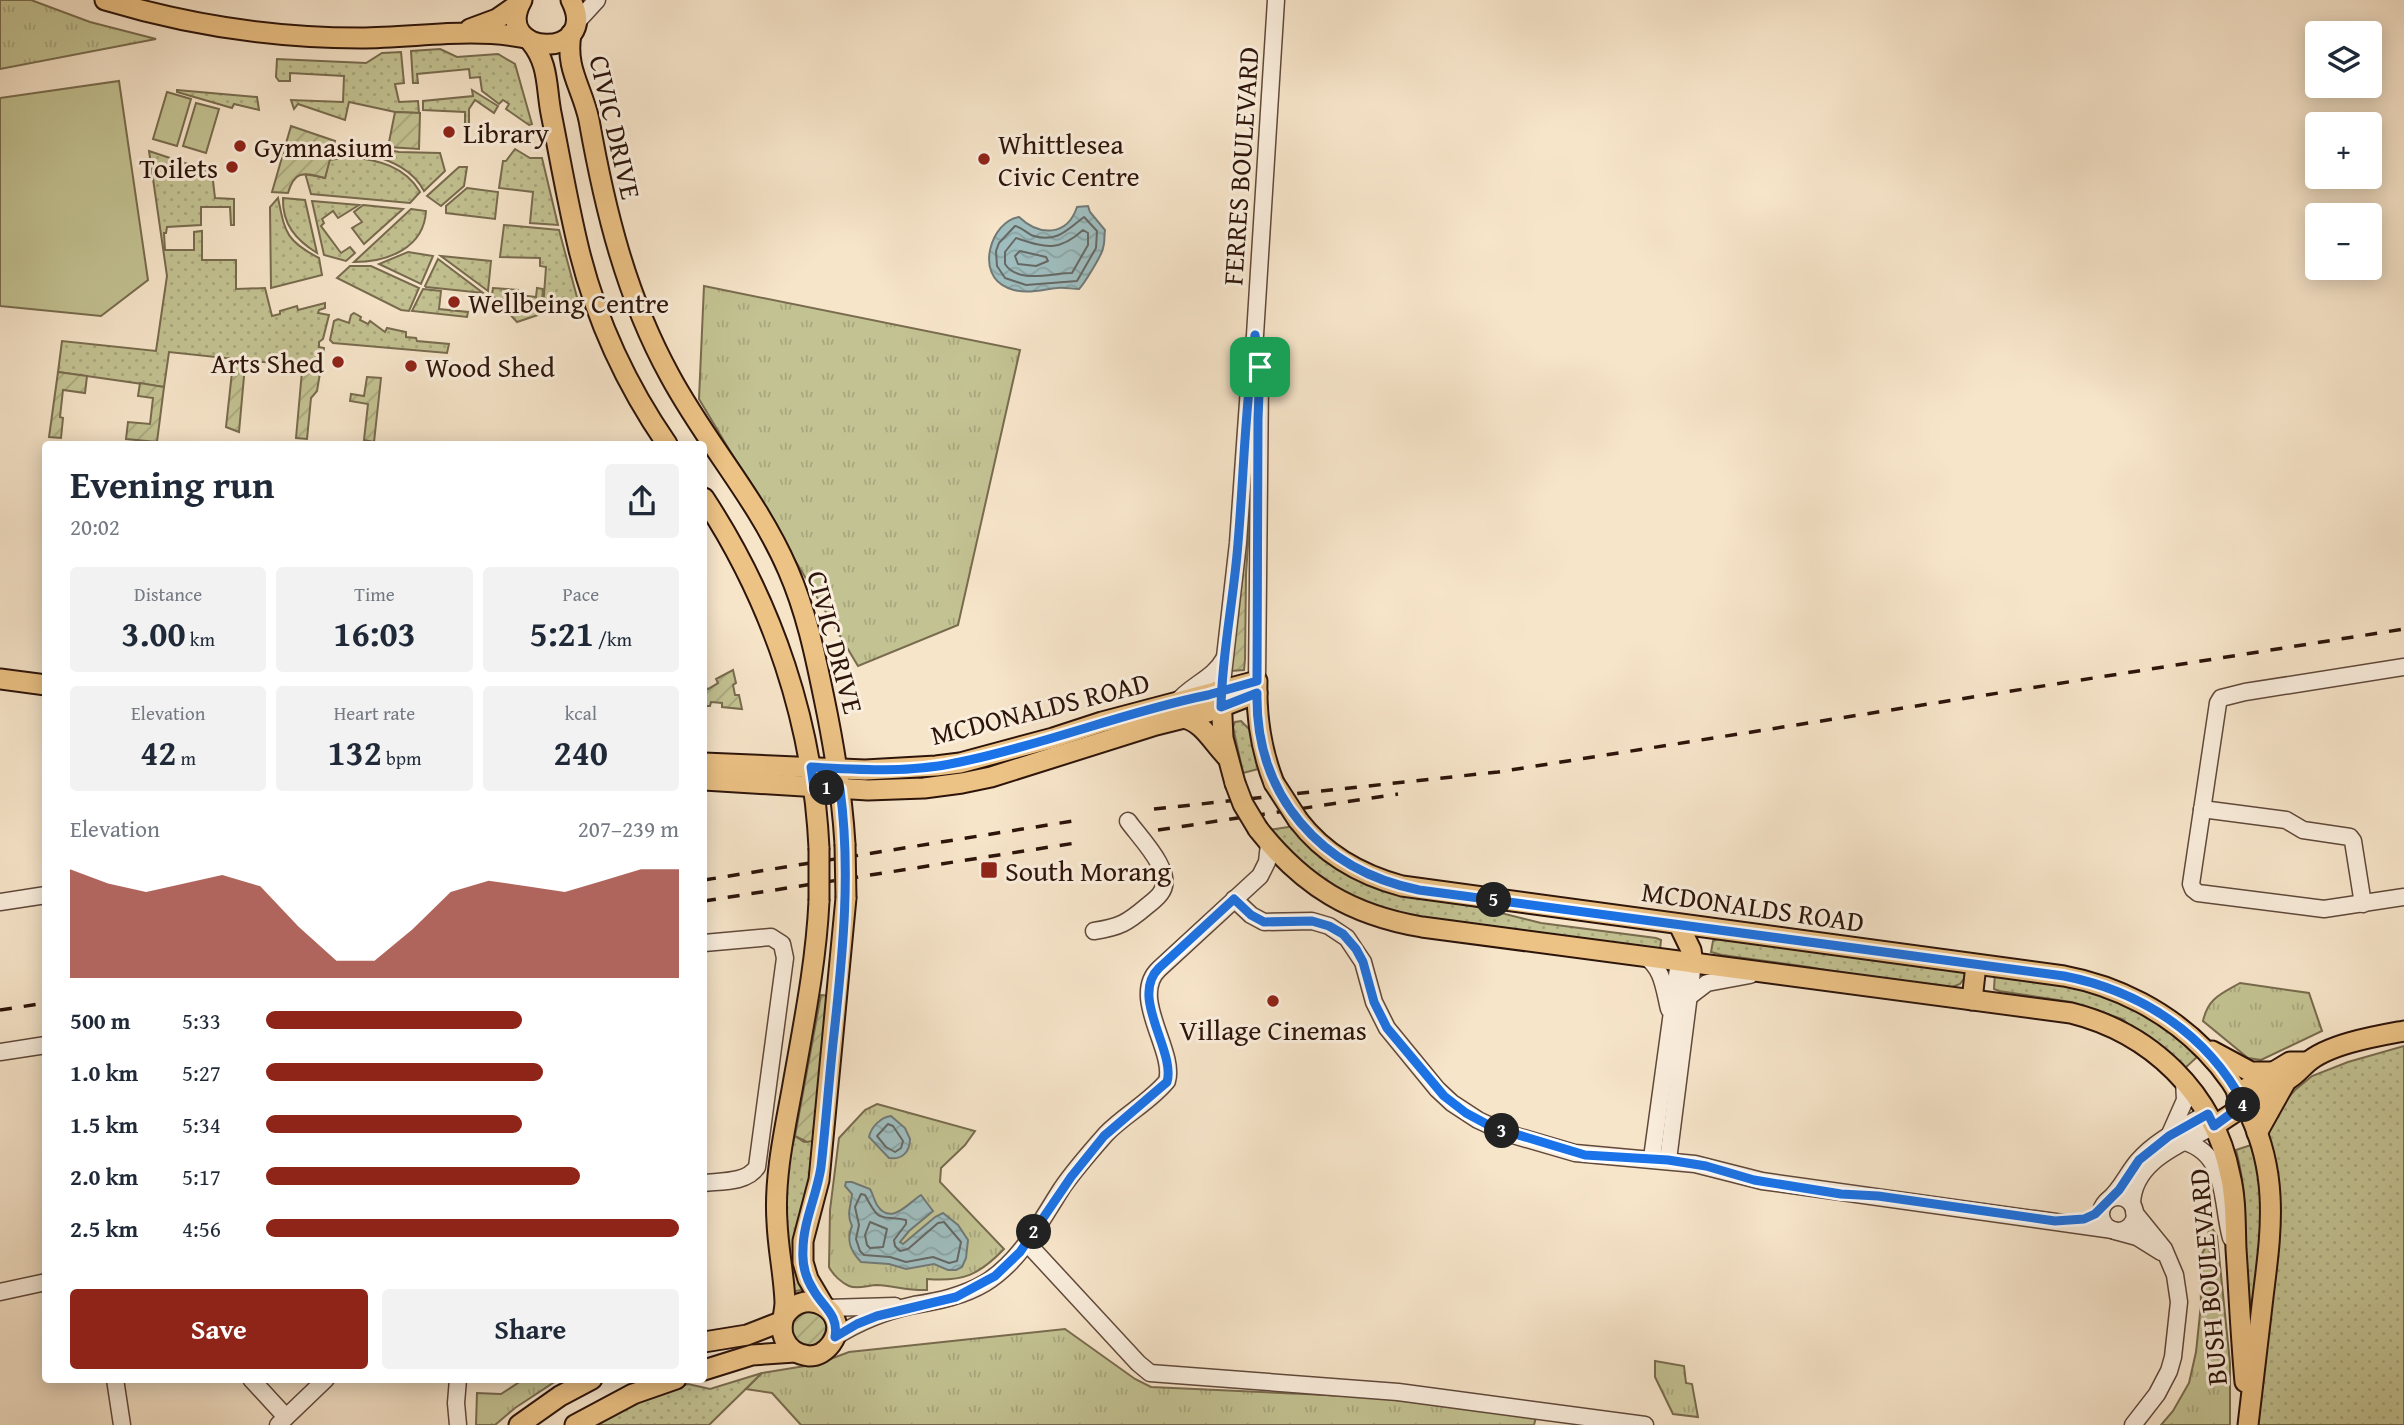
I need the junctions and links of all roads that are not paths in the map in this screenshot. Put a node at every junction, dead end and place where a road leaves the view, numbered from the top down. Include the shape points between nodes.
1 (105, 0) edge
2 (571, 0) edge
3 (597, 0) edge
4 (1276, 0) edge
5 (521, 2) edge
6 (573, 29) junction
7 (463, 32) junction
8 (528, 40) junction
9 (1255, 335) junction
10 (665, 441) edge
11 (707, 503) edge
12 (1224, 659) junction
13 (2404, 667) edge
14 (0, 668) edge
15 (42, 674) edge
16 (0, 679) edge
17 (42, 684) edge
18 (1257, 687) junction
19 (1221, 700) junction
20 (1180, 710) junction
21 (1229, 760) junction
22 (707, 763) edge
23 (811, 767) junction
24 (837, 768) junction
25 (707, 780) edge
26 (814, 788) junction
27 (840, 789) junction
28 (2202, 809) junction
29 (1128, 821) dead end
30 (1264, 837) junction
31 (1296, 872) junction
32 (1260, 876) junction
33 (42, 896) edge
34 (2404, 897) edge
35 (1234, 899) junction
36 (0, 902) edge
37 (2363, 904) junction
38 (1679, 925) junction
39 (1094, 932) dead end
40 (707, 943) edge
41 (1644, 956) junction
42 (1686, 962) junction
43 (1976, 965) junction
44 (1770, 973) junction
45 (1690, 996) junction
46 (1972, 1000) junction
47 (1672, 1018) junction
48 (2404, 1031) edge
49 (2200, 1044) junction
50 (42, 1046) edge
51 (0, 1052) edge
52 (2279, 1076) junction
53 (2184, 1080) junction
54 (2241, 1099) junction
55 (2211, 1120) junction
56 (2257, 1133) junction
57 (2169, 1136) junction
58 (2185, 1142) junction
59 (1660, 1159) junction
60 (707, 1183) edge
61 (2105, 1204) junction
62 (2133, 1208) junction
63 (2055, 1221) junction
64 (2114, 1230) junction
65 (1027, 1243) junction
66 (2236, 1258) junction
67 (2173, 1268) junction
68 (42, 1283) edge
69 (0, 1292) edge
70 (913, 1306) junction
71 (825, 1307) junction
72 (783, 1319) junction
73 (835, 1337) junction
74 (707, 1342) edge
75 (795, 1352) junction
76 (707, 1369) edge
77 (116, 1383) edge
78 (254, 1383) edge
79 (322, 1383) edge
80 (458, 1383) edge
81 (584, 1383) edge
82 (665, 1383) edge
83 (282, 1421) edge
84 (122, 1425) edge
85 (458, 1425) edge
86 (519, 1425) edge
87 (575, 1425) edge
88 (1645, 1425) edge
89 (2133, 1425) edge
90 (2248, 1425) edge

1 - 7 main road via 205,25 275,34 375,38
2 - 6 main road, CIVIC DRIVE via 575,7
3 - 6 street
4 - 9 street, FERRES BOULEVARD
5 - 7 main road via 497,19
5 - 8 main road, CIVIC DRIVE via 517,22
6 - 8 main road via 557,44
6 - 24 main road, CIVIC DRIVE via 569,62 585,105 622,267 670,376 761,517 788,569 812,640
7 - 8 main road
8 - 10 main road, CIVIC DRIVE via 547,75 571,211 592,295 621,366
9 - 12 street, FERRES BOULEVARD
9 - 18 street, FERRES BOULEVARD via 1260,367
11 - 23 main road, CIVIC DRIVE via 770,622 798,707
12 - 19 street, FERRES BOULEVARD
12 - 20 street via 1216,671 1195,684
13 - 28 street via 2221,698
14 - 15 main road
16 - 17 main road
18 - 19 main road, MCDONALDS ROAD
18 - 38 main road, MCDONALDS ROAD, bridge via 1262,744 1274,783 1318,842 1349,865 1402,886
19 - 20 main road, MCDONALDS ROAD
19 - 21 main road, MCDONALDS ROAD
20 - 21 main road, MCDONALDS ROAD
20 - 24 main road, MCDONALDS ROAD via 960,762
20 - 27 main road, MCDONALDS ROAD via 980,780 916,789
21 - 30 main road, MCDONALDS ROAD, bridge via 1243,804
22 - 23 main road, MCDONALDS ROAD
23 - 24 main road, MCDONALDS ROAD
23 - 26 main road, CIVIC DRIVE
24 - 27 main road, CIVIC DRIVE
25 - 26 main road, MCDONALDS ROAD
26 - 27 main road, MCDONALDS ROAD
26 - 72 main road, CIVIC DRIVE, bridge via 819,848 814,968 776,1212
27 - 71 main road, CIVIC DRIVE, bridge via 846,898 819,1180 803,1241 808,1279
28 - 37 street via 2286,820 2302,830 2350,837
28 - 37 street via 2191,884 2198,893 2324,909
29 - 39 street via 1162,870 1163,891 1125,924
30 - 31 main road, MCDONALDS ROAD
30 - 32 street via 1267,862
31 - 32 street
31 - 41 main road, MCDONALDS ROAD via 1331,896 1383,919
32 - 35 street
33 - 36 street
34 - 37 street
35 - 59 street via 1264,922 1312,921 1347,938 1363,962 1387,1028 1437,1089 1466,1113 1506,1133 1575,1153
35 - 65 street via 1151,979 1149,997 1169,1070 1167,1082 1104,1136
38 - 42 main road
38 - 43 main road, MCDONALDS ROAD
40 - 60 street via 771,937 782,944 785,958 757,1167 746,1177
41 - 42 main road, MCDONALDS ROAD
41 - 47 street via 1658,969
42 - 44 main road, MCDONALDS ROAD
42 - 45 street
42 - 47 street
43 - 46 main road
43 - 49 main road, MCDONALDS ROAD via 2101,984 2154,1008
44 - 45 street via 1707,983
44 - 46 main road, MCDONALDS ROAD
45 - 59 street
46 - 53 main road, MCDONALDS ROAD via 2071,1013 2103,1022 2136,1039
47 - 59 street
48 - 52 main road via 2354,1042 2307,1062 2298,1073
49 - 52 main road via 2251,1072
49 - 54 main road, MCDONALDS ROAD
50 - 51 street
52 - 54 main road
52 - 56 main road
53 - 55 main road, MCDONALDS ROAD
53 - 57 street via 2185,1100
54 - 55 main road
54 - 56 main road, BUSH BOULEVARD
55 - 57 street
55 - 58 street
55 - 66 main road, BUSH BOULEVARD via 2233,1189
56 - 90 main road, BUSH BOULEVARD via 2268,1176 2271,1214
57 - 61 street via 2139,1160
58 - 62 street via 2139,1175
58 - 66 street via 2205,1152 2217,1169
59 - 63 street via 1841,1194
61 - 62 street via 2120,1198
61 - 63 street via 2084,1219
61 - 64 street via 2101,1219
62 - 64 street via 2130,1224
62 - 67 street
63 - 64 street
64 - 67 street via 2154,1247
65 - 70 street via 985,1283 956,1297
65 - 88 street via 1150,1373 1398,1392
66 - 90 main road, BUSH BOULEVARD
67 - 89 street via 2179,1302 2172,1363 2162,1387
68 - 69 street
70 - 71 street
70 - 73 street via 867,1320
71 - 72 main road via 801,1303
71 - 73 main road via 834,1318
72 - 74 main road via 747,1335
72 - 75 main road via 785,1342
73 - 75 main road via 819,1354
75 - 76 main road via 752,1355
77 - 84 street
78 - 83 street
79 - 83 street
80 - 85 street
81 - 86 main road
82 - 87 main road

